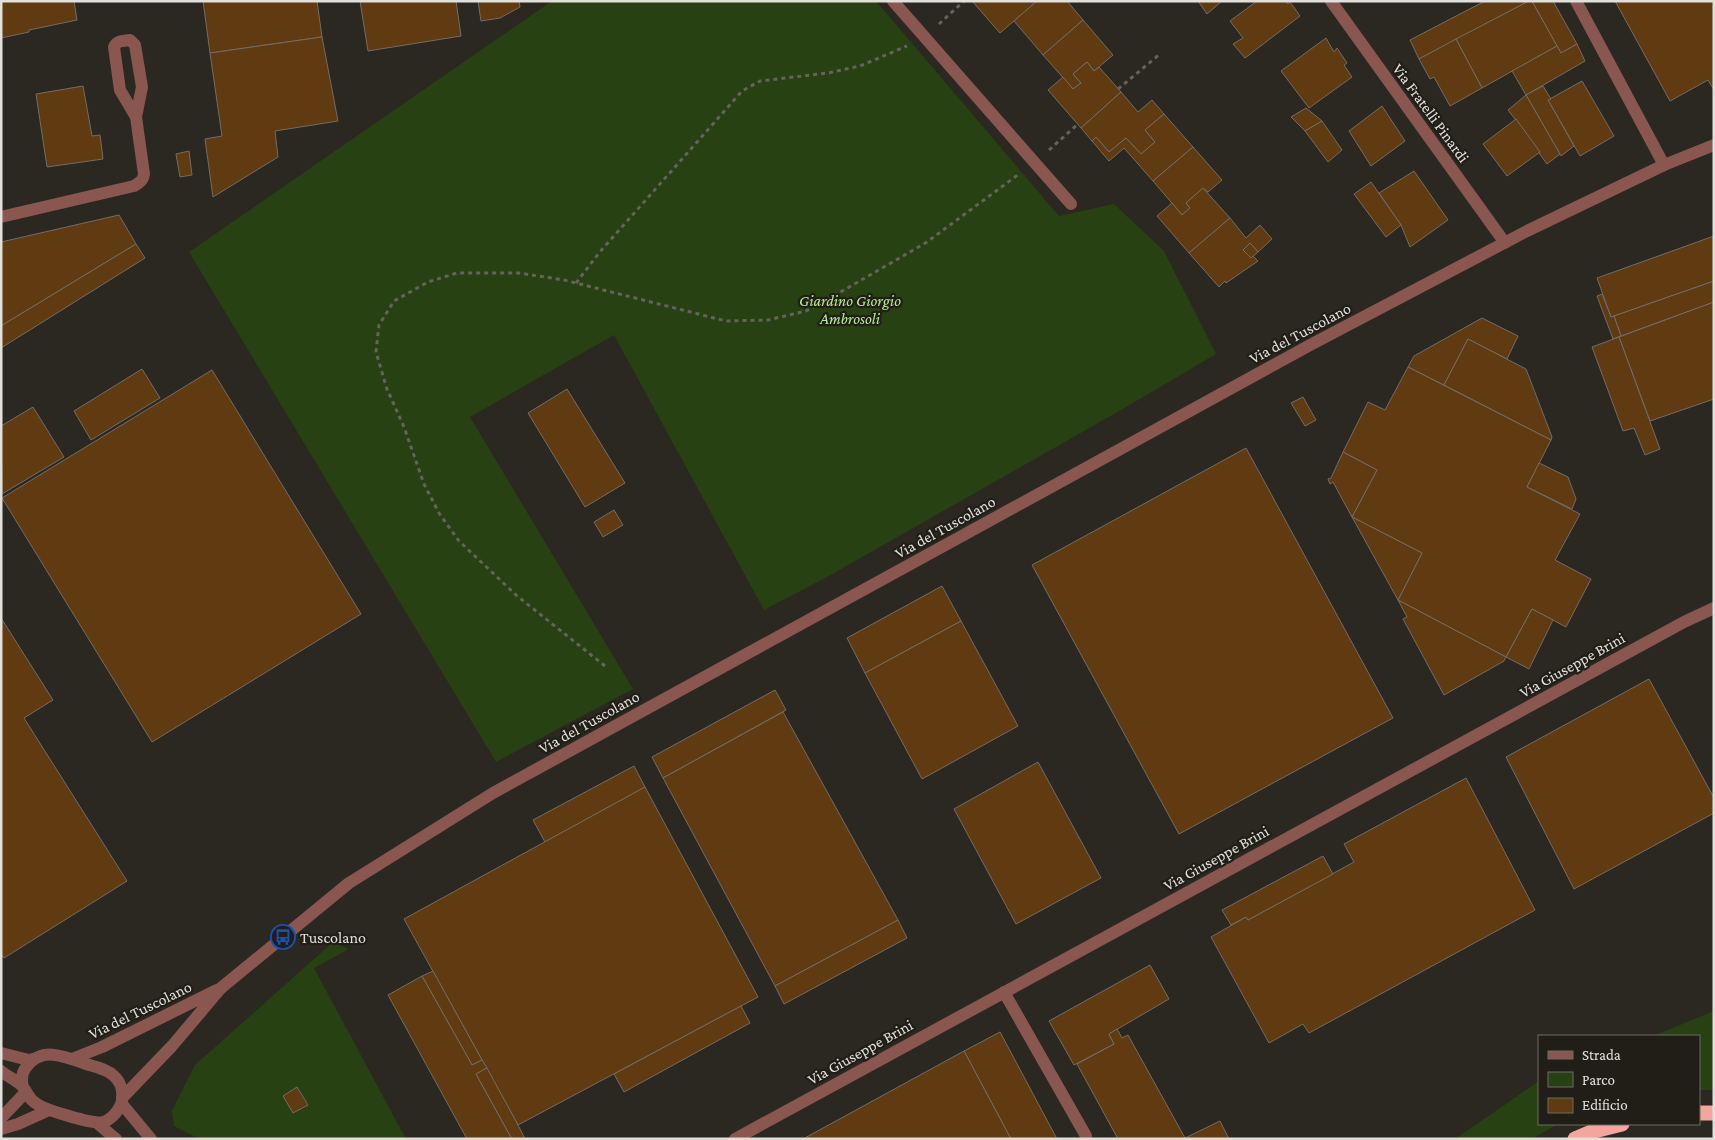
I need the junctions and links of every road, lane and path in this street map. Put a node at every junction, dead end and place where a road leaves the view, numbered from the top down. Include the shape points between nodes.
1 (893, 1) edge
2 (964, 1) edge
3 (1331, 1) edge
4 (1576, 1) edge
5 (923, 36) junction
6 (1160, 54) dead end
7 (1118, 89) dead end
8 (136, 117) junction
9 (1078, 124) dead end
10 (1714, 145) edge
11 (1034, 163) junction
12 (1664, 165) junction
13 (1071, 204) dead end
14 (1, 217) edge
15 (1505, 243) junction
16 (576, 283) junction
17 (1714, 608) edge
18 (605, 666) dead end
19 (221, 988) junction
20 (1004, 992) junction
21 (1, 1053) edge
22 (33, 1059) junction
23 (72, 1059) junction
24 (1, 1071) edge
25 (24, 1090) junction
26 (122, 1101) junction
27 (49, 1110) junction
28 (1700, 1113) edge
29 (1714, 1113) edge
30 (1, 1118) edge
31 (97, 1123) junction
32 (1617, 1125) edge
33 (1, 1129) edge
34 (116, 1139) edge
35 (151, 1139) edge
36 (735, 1139) edge
37 (1086, 1139) edge
38 (1575, 1139) edge

1 - 5 street
2 - 5 path
3 - 15 street, Via Fratelli Pinardi
4 - 12 street
5 - 11 street
5 - 16 path via 902,49 860,66 760,81 742,91
6 - 7 path
8 - 8 street via 142,88 135,45 130,40 119,41 114,47 120,90
8 - 14 street via 144,174 139,183
9 - 11 path
10 - 12 street, Via del Tuscolano
11 - 13 street
11 - 16 path via 927,242 806,311 768,320 726,321
12 - 15 street, Via del Tuscolano
15 - 19 street, Via del Tuscolano via 1304,349 493,794 350,883
16 - 18 path via 519,273 457,273 428,282 394,301 379,325 376,352 387,389 438,513 459,541 516,595
17 - 20 street, Via Giuseppe Brini
19 - 23 street, Via del Tuscolano
19 - 26 street, Via del Tuscolano
20 - 36 street, Via Giuseppe Brini
20 - 37 street
21 - 22 street
22 - 23 street via 51,1054
22 - 25 street via 24,1068
23 - 26 street via 114,1075 119,1082
24 - 25 street
25 - 27 street via 35,1103
25 - 30 street
26 - 31 street via 116,1113
26 - 35 street
27 - 31 street
27 - 33 street
28 - 29 highway
31 - 34 street
32 - 38 highway via 1594,1130

